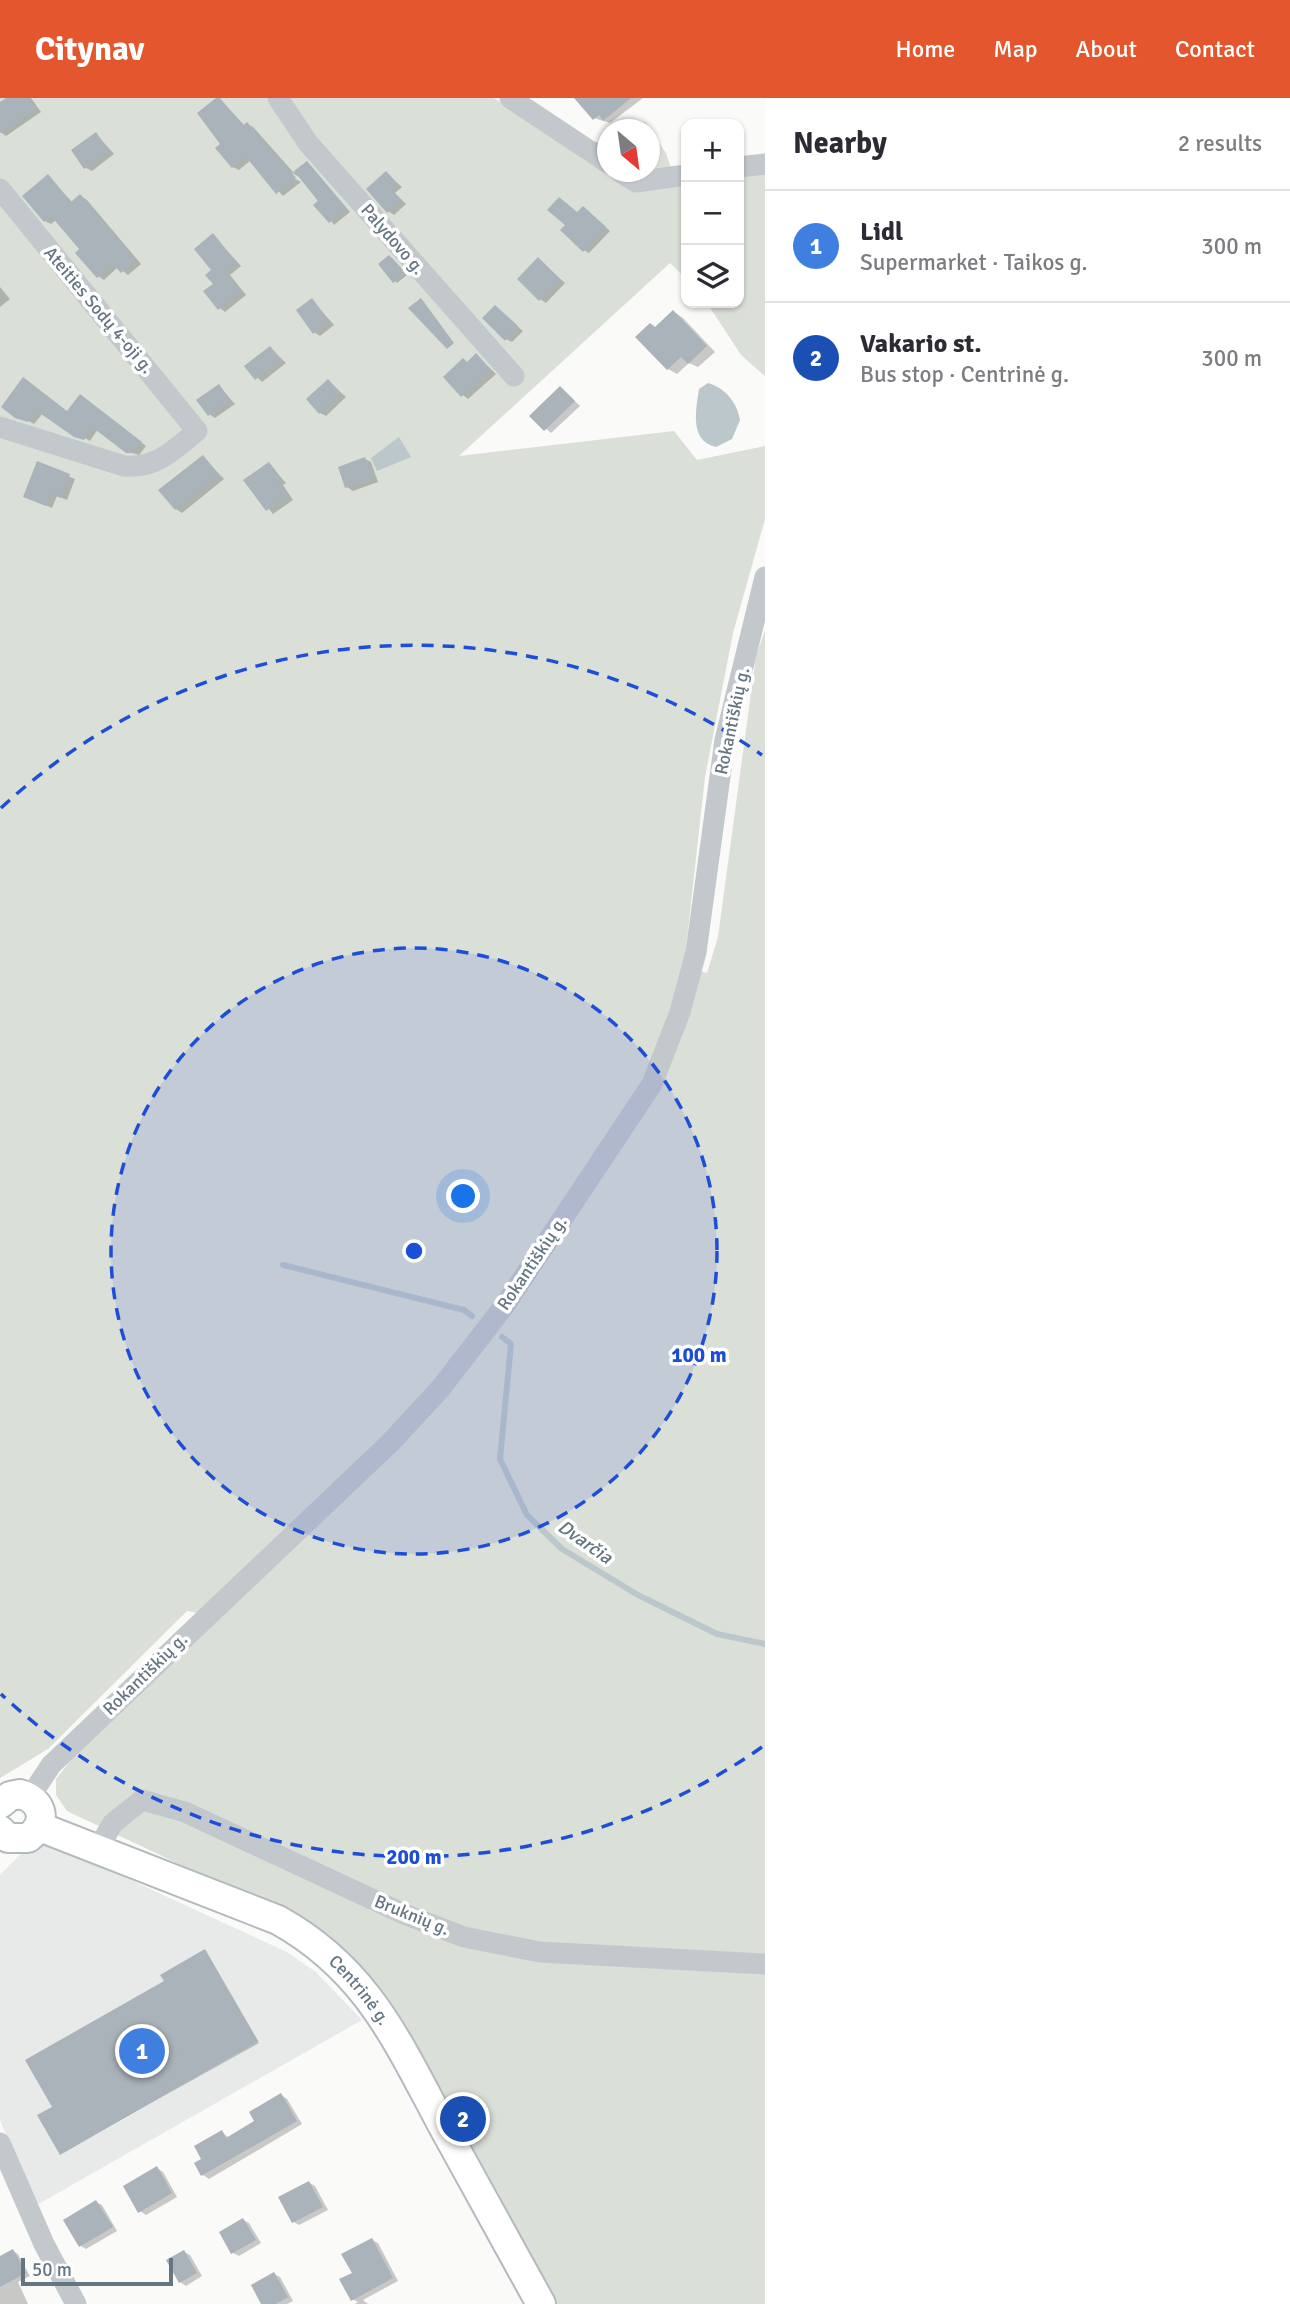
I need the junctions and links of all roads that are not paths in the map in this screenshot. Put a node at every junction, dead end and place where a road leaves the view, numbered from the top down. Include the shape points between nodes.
1 (278, 98) edge
2 (510, 98) edge
3 (597, 156) edge
4 (765, 164) edge
5 (744, 166) edge
6 (681, 176) edge
7 (660, 179) edge
8 (0, 189) edge
9 (514, 376) dead end
10 (0, 427) edge
11 (765, 577) edge
12 (30, 1797) junction
13 (0, 1804) edge
14 (40, 1827) junction
15 (3, 1840) edge
16 (98, 1847) junction
17 (765, 1964) edge
18 (0, 2143) edge
19 (76, 2304) edge
20 (541, 2304) edge

1 - 9 street, Palydovo g. via 309,143
2 - 3 street
4 - 5 street
6 - 7 street
8 - 10 street, Ateities Sodų 4-oji g. via 197,431 165,457 137,467
11 - 12 street, Rokantiškių g. via 725,740 696,952 680,1012 652,1084 505,1305 440,1389 390,1443 57,1760
12 - 13 main road via 10,1796
12 - 14 main road via 41,1813
14 - 15 main road via 28,1838
14 - 16 main road, Centrinė g.
16 - 17 street, Bruknių g. via 113,1823 142,1800 185,1812 464,1937 540,1952
16 - 20 main road, Centrinė g. via 278,1920 311,1938 358,1983 380,2011
18 - 19 street

